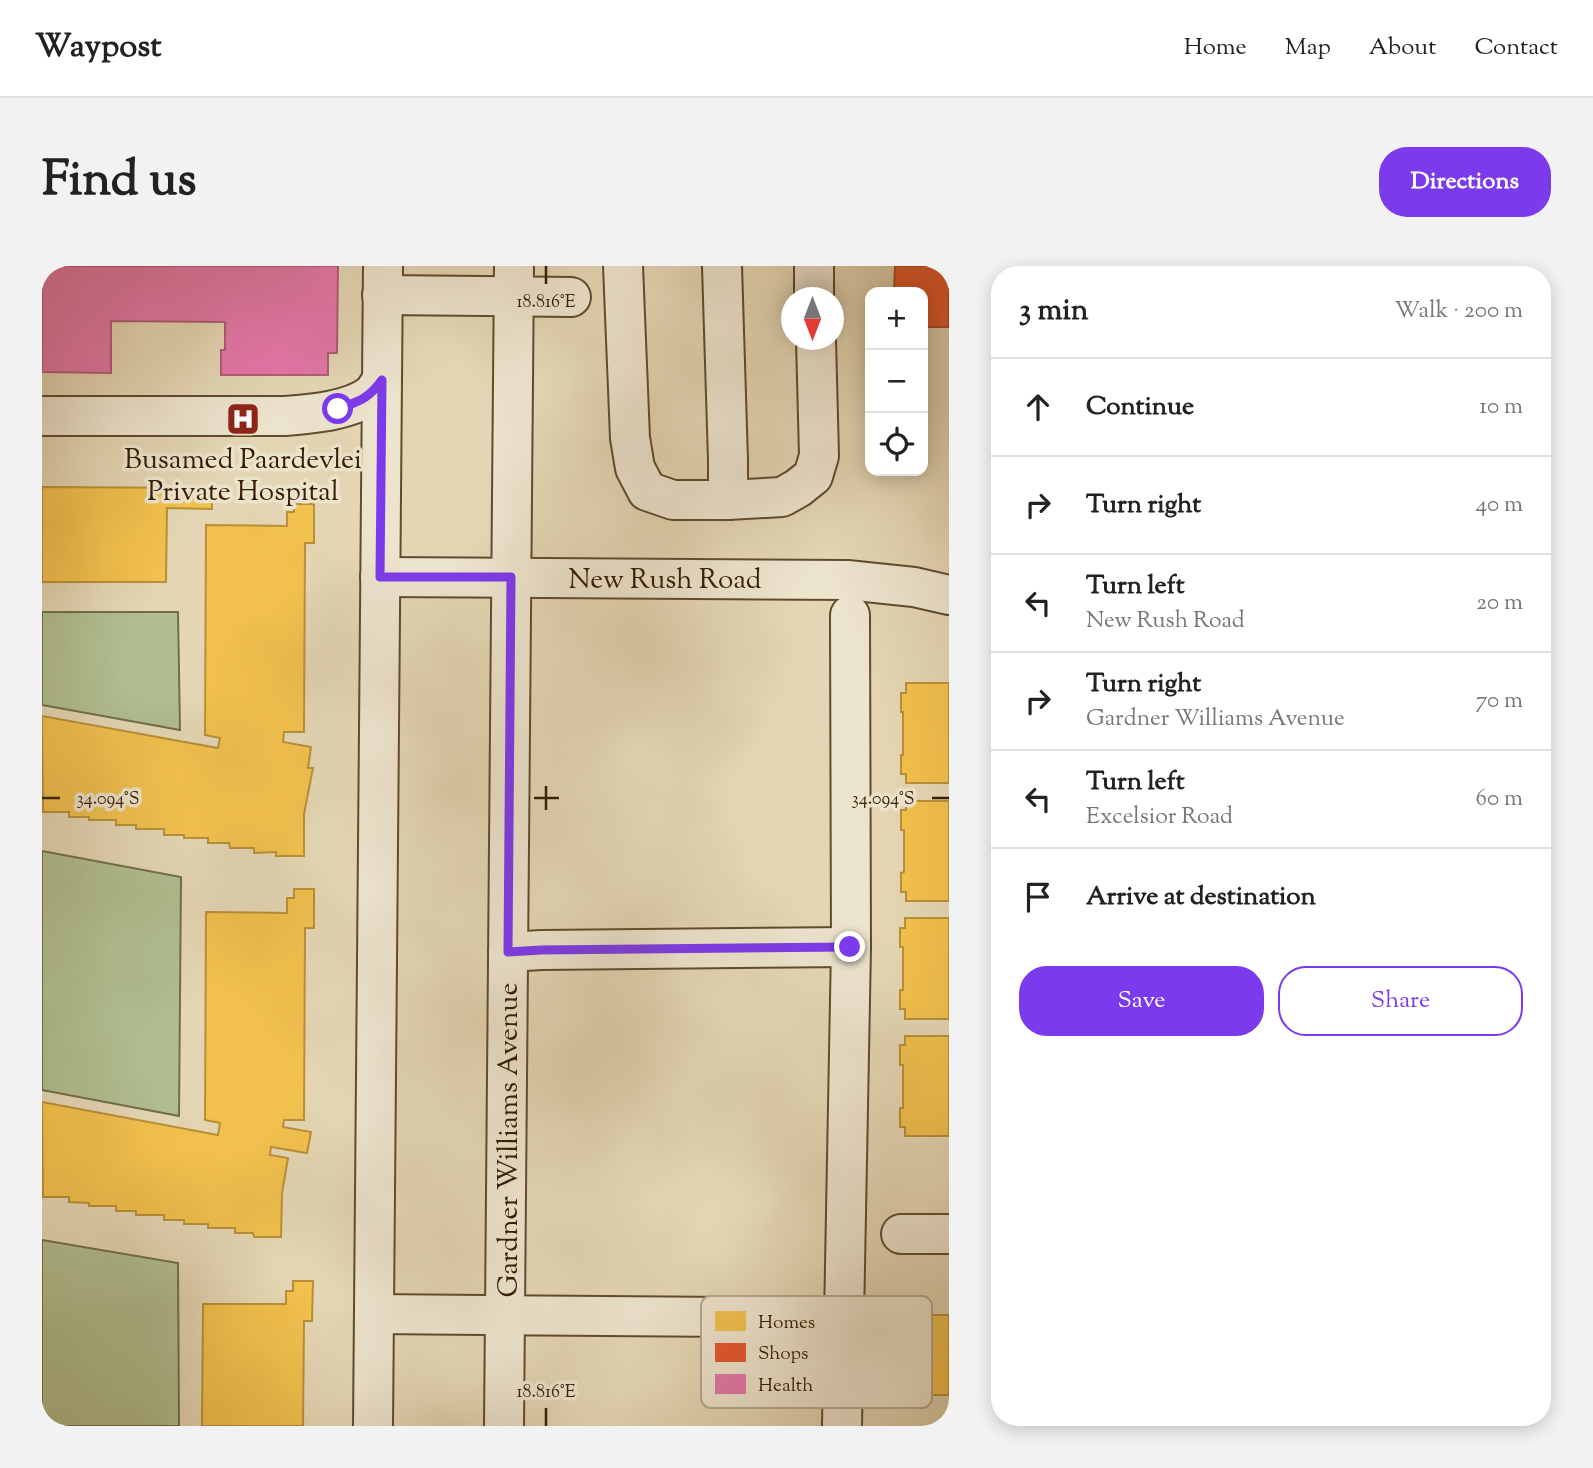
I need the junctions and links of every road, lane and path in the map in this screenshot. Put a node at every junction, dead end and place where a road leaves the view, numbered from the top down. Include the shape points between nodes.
1 (623, 266) edge
2 (722, 266) edge
3 (814, 266) edge
4 (383, 281) edge
5 (513, 282) edge
6 (814, 287) edge
7 (571, 297) dead end
8 (816, 350) edge
9 (382, 380) junction
10 (42, 416) edge
11 (728, 500) junction
12 (380, 577) junction
13 (511, 577) junction
14 (949, 595) edge
15 (850, 615) dead end
16 (850, 947) junction
17 (508, 952) junction
18 (901, 1234) dead end
19 (949, 1234) edge
20 (844, 1296) edge
21 (374, 1314) junction
22 (505, 1315) junction
23 (701, 1317) edge
24 (842, 1408) edge
25 (373, 1426) edge
26 (504, 1426) edge
27 (842, 1426) edge

1 - 11 street via 635,468 647,491 673,500
2 - 11 street
3 - 6 street
4 - 5 street
4 - 9 street
5 - 7 street
5 - 13 street, Gardner Williams Avenue
8 - 11 street via 818,456 813,476 782,497
9 - 10 street via 372,394 319,414
9 - 12 street
12 - 13 street, New Rush Road
12 - 21 street
13 - 14 street, New Rush Road via 848,580
13 - 17 street, Gardner Williams Avenue
15 - 16 street
16 - 17 street
16 - 20 street
17 - 22 street, Gardner Williams Avenue
18 - 19 street
21 - 22 street
21 - 25 street
22 - 23 street
22 - 26 street, Gardner Williams Avenue
24 - 27 street

